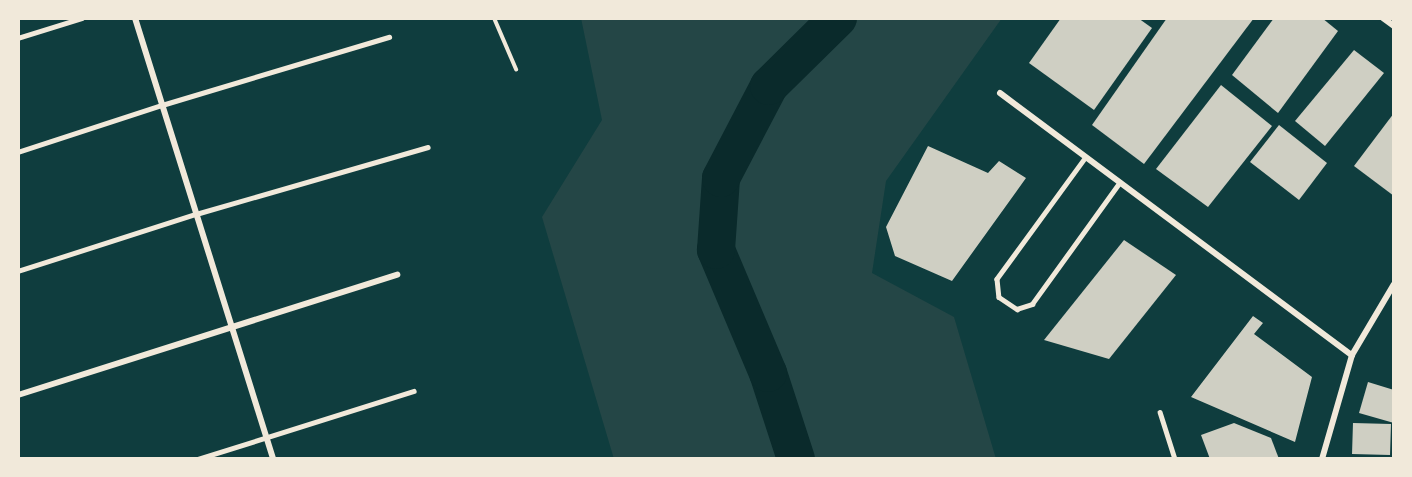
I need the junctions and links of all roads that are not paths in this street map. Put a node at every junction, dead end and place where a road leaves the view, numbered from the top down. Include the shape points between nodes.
1 (82, 18) edge
2 (135, 18) edge
3 (1383, 18) edge
4 (1394, 26) edge
5 (389, 37) dead end
6 (18, 38) edge
7 (1000, 93) dead end
8 (162, 105) junction
9 (428, 147) dead end
10 (18, 152) edge
11 (1086, 157) junction
12 (1120, 182) junction
13 (196, 214) junction
14 (18, 271) edge
15 (397, 275) dead end
16 (1394, 284) edge
17 (233, 327) junction
18 (1352, 355) junction
19 (414, 392) dead end
20 (18, 395) edge
21 (1160, 412) dead end
22 (267, 438) junction
23 (198, 459) edge
24 (273, 459) edge
25 (1176, 459) edge
26 (1322, 459) edge

1 - 6 lane
2 - 8 street
3 - 4 street
5 - 8 lane
7 - 11 street
8 - 10 lane
8 - 13 street
9 - 13 lane
11 - 12 street
11 - 12 lane via 997,279 999,297 1017,309 1032,304
12 - 18 street
13 - 14 lane
13 - 17 street
15 - 17 street
16 - 18 street
17 - 20 street
17 - 22 street
18 - 26 street
19 - 22 lane
21 - 25 lane
22 - 23 lane
22 - 24 street

